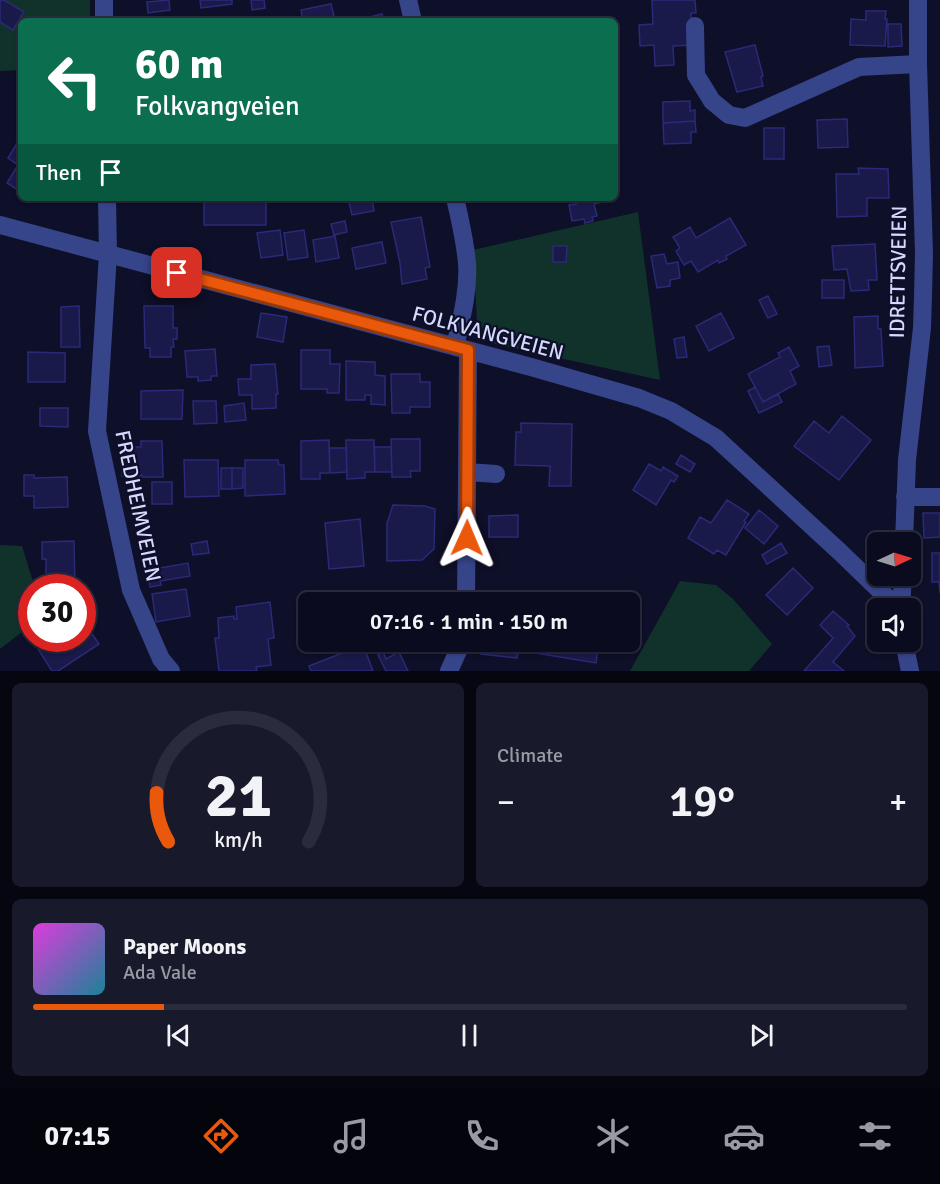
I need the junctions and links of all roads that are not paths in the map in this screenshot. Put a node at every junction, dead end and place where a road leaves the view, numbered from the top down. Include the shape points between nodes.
1 (104, 0) edge
2 (408, 0) edge
3 (918, 0) edge
4 (104, 18) edge
5 (412, 18) edge
6 (695, 26) dead end
7 (918, 64) junction
8 (107, 201) edge
9 (456, 201) edge
10 (0, 225) edge
11 (108, 254) junction
12 (461, 349) junction
13 (468, 472) junction
14 (496, 474) dead end
15 (905, 497) junction
16 (940, 497) edge
17 (904, 532) edge
18 (466, 592) edge
19 (888, 598) edge
20 (458, 652) edge
21 (906, 652) edge
22 (171, 671) edge
23 (449, 671) edge
24 (910, 671) edge

1 - 4 street
2 - 5 street
3 - 7 street, IDRETTSVEIEN
6 - 7 street via 696,75 712,101 729,115 745,118 860,67
7 - 15 street, IDRETTSVEIEN via 923,296
8 - 11 street, FREDHEIMVEIEN
9 - 12 street via 467,279
10 - 11 street, FOLKVANGVEIEN
11 - 12 street, FOLKVANGVEIEN
11 - 22 street, FREDHEIMVEIEN via 97,431 131,590 161,659
12 - 13 street
12 - 19 street, FOLKVANGVEIEN via 639,398 686,419 716,438
13 - 14 street
13 - 18 street
15 - 16 street
15 - 17 street, IDRETTSVEIEN
20 - 23 street
21 - 24 street

